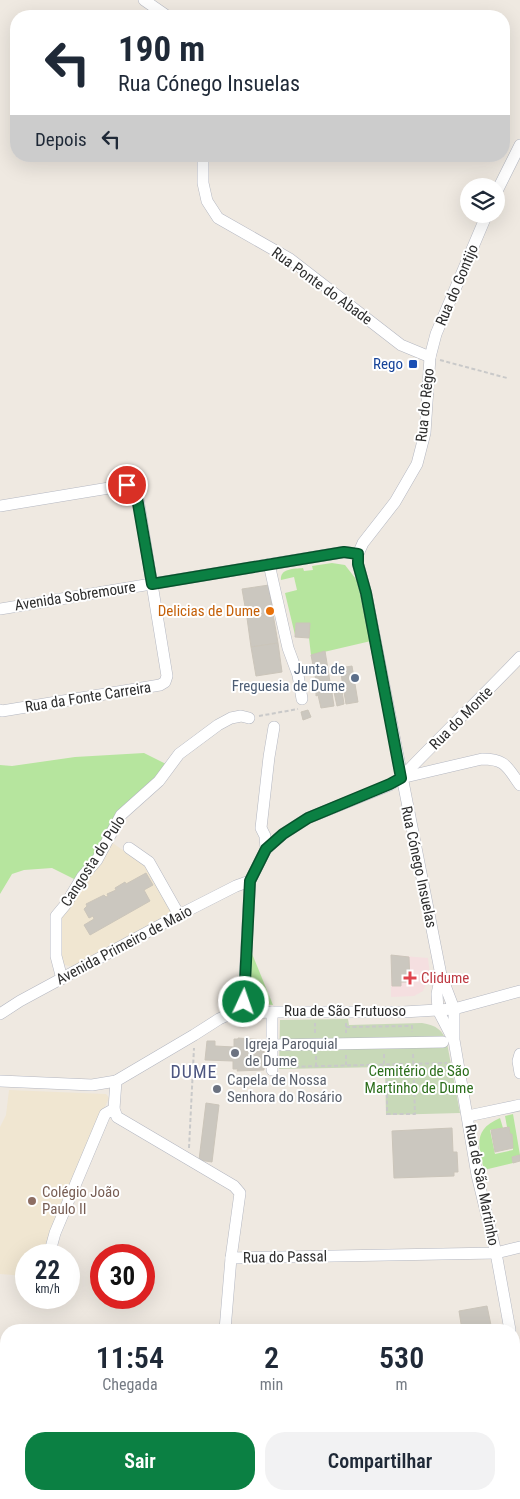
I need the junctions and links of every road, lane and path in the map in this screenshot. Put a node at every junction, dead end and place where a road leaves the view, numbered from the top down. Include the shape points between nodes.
1 (144, 0) edge
2 (158, 10) edge
3 (520, 145) edge
4 (203, 162) edge
5 (504, 178) edge
6 (483, 223) edge
7 (430, 357) junction
8 (507, 378) dead end
9 (0, 506) edge
10 (358, 554) junction
11 (269, 564) junction
12 (152, 584) junction
13 (0, 609) edge
14 (520, 657) edge
15 (302, 699) joint
16 (0, 710) edge
17 (249, 718) joint
18 (274, 727) dead end
19 (401, 778) junction
20 (520, 785) edge
21 (129, 848) dead end
22 (266, 849) junction
23 (250, 881) junction
24 (179, 915) junction
25 (441, 975) junction
26 (62, 979) junction
27 (520, 991) edge
28 (454, 1009) junction
29 (438, 1010) junction
30 (272, 1012) junction
31 (243, 1013) junction
32 (0, 1014) edge
33 (412, 1026) dead end
34 (346, 1027) dead end
35 (194, 1035) junction
36 (448, 1041) junction
37 (272, 1045) junction
38 (520, 1054) edge
39 (414, 1065) dead end
40 (449, 1068) dead end
41 (272, 1070) dead end
42 (520, 1072) edge
43 (415, 1074) junction
44 (116, 1080) junction
45 (0, 1081) edge
46 (454, 1090) dead end
47 (387, 1092) junction
48 (414, 1092) junction
49 (520, 1105) edge
50 (114, 1109) junction
51 (468, 1116) junction
52 (188, 1160) junction
53 (52, 1244) edge
54 (520, 1247) edge
55 (496, 1253) junction
56 (231, 1258) junction
57 (226, 1324) edge
58 (509, 1324) edge

1 - 2 street
3 - 5 street
4 - 7 street, Rua Ponte do Abade via 203,183 218,218 290,258 401,345
6 - 7 street, Rua do Gontijo via 436,334
7 - 8 path
7 - 10 street, Rua do Rêgo via 425,433 417,464 395,502 362,543
9 - 12 street via 127,485 133,487
10 - 11 street, Avenida Sobremoure via 344,552
10 - 19 street, Rua Cónego Insuelas
11 - 12 street, Avenida Sobremoure
11 - 15 street
12 - 13 street, Avenida Sobremoure
12 - 16 street, Rua da Fonte Carreira via 168,676 165,682
14 - 19 street, Rua do Monte
15 - 17 path via 298,710
17 - 26 street, Cangosta do Pulo via 231,718 179,754 158,781 121,815 96,860 56,916 56,956
18 - 22 street via 262,828
19 - 20 street via 482,759 496,759 505,765
19 - 22 street via 308,818
19 - 25 street, Rua Cónego Insuelas
21 - 24 street via 149,862
22 - 23 street
23 - 24 street, Avenida Primeiro de Maio
23 - 31 street
24 - 26 street, Avenida Primeiro de Maio
25 - 28 street, Rua Cónego Insuelas
25 - 29 street, Rua Cónego Insuelas
26 - 32 street, Avenida Primeiro de Maio
27 - 28 street, Rua de São Frutuoso
28 - 29 street, Rua de São Frutuoso
28 - 36 street, Rua de São Martinho
29 - 30 street, Rua de São Frutuoso
29 - 36 street, Rua de São Martinho
30 - 31 street, Rua de São Frutuoso
30 - 37 street
31 - 35 street, Rua de São Frutuoso via 219,1018
33 - 34 path
35 - 44 street, Rua de São Frutuoso
35 - 52 path
36 - 37 street
36 - 51 street, Rua de São Martinho
37 - 41 street
38 - 42 street
39 - 43 path
40 - 43 path via 419,1069 420,1074
43 - 47 path via 410,1074 410,1069 387,1069
43 - 48 path
44 - 45 street, Rua de São Frutuoso via 92,1085
44 - 50 street
46 - 48 path
47 - 48 path
47 - 48 path via 387,1114 415,1114
49 - 51 street
50 - 52 street, Rua do Passal via 117,1118
50 - 53 street via 105,1114
51 - 55 street, Rua de São Martinho
52 - 56 street, Rua do Passal via 234,1186 240,1193
54 - 55 street, Rua do Passal
55 - 56 street, Rua do Passal
55 - 58 street, Rua de São Martinho
56 - 57 street

